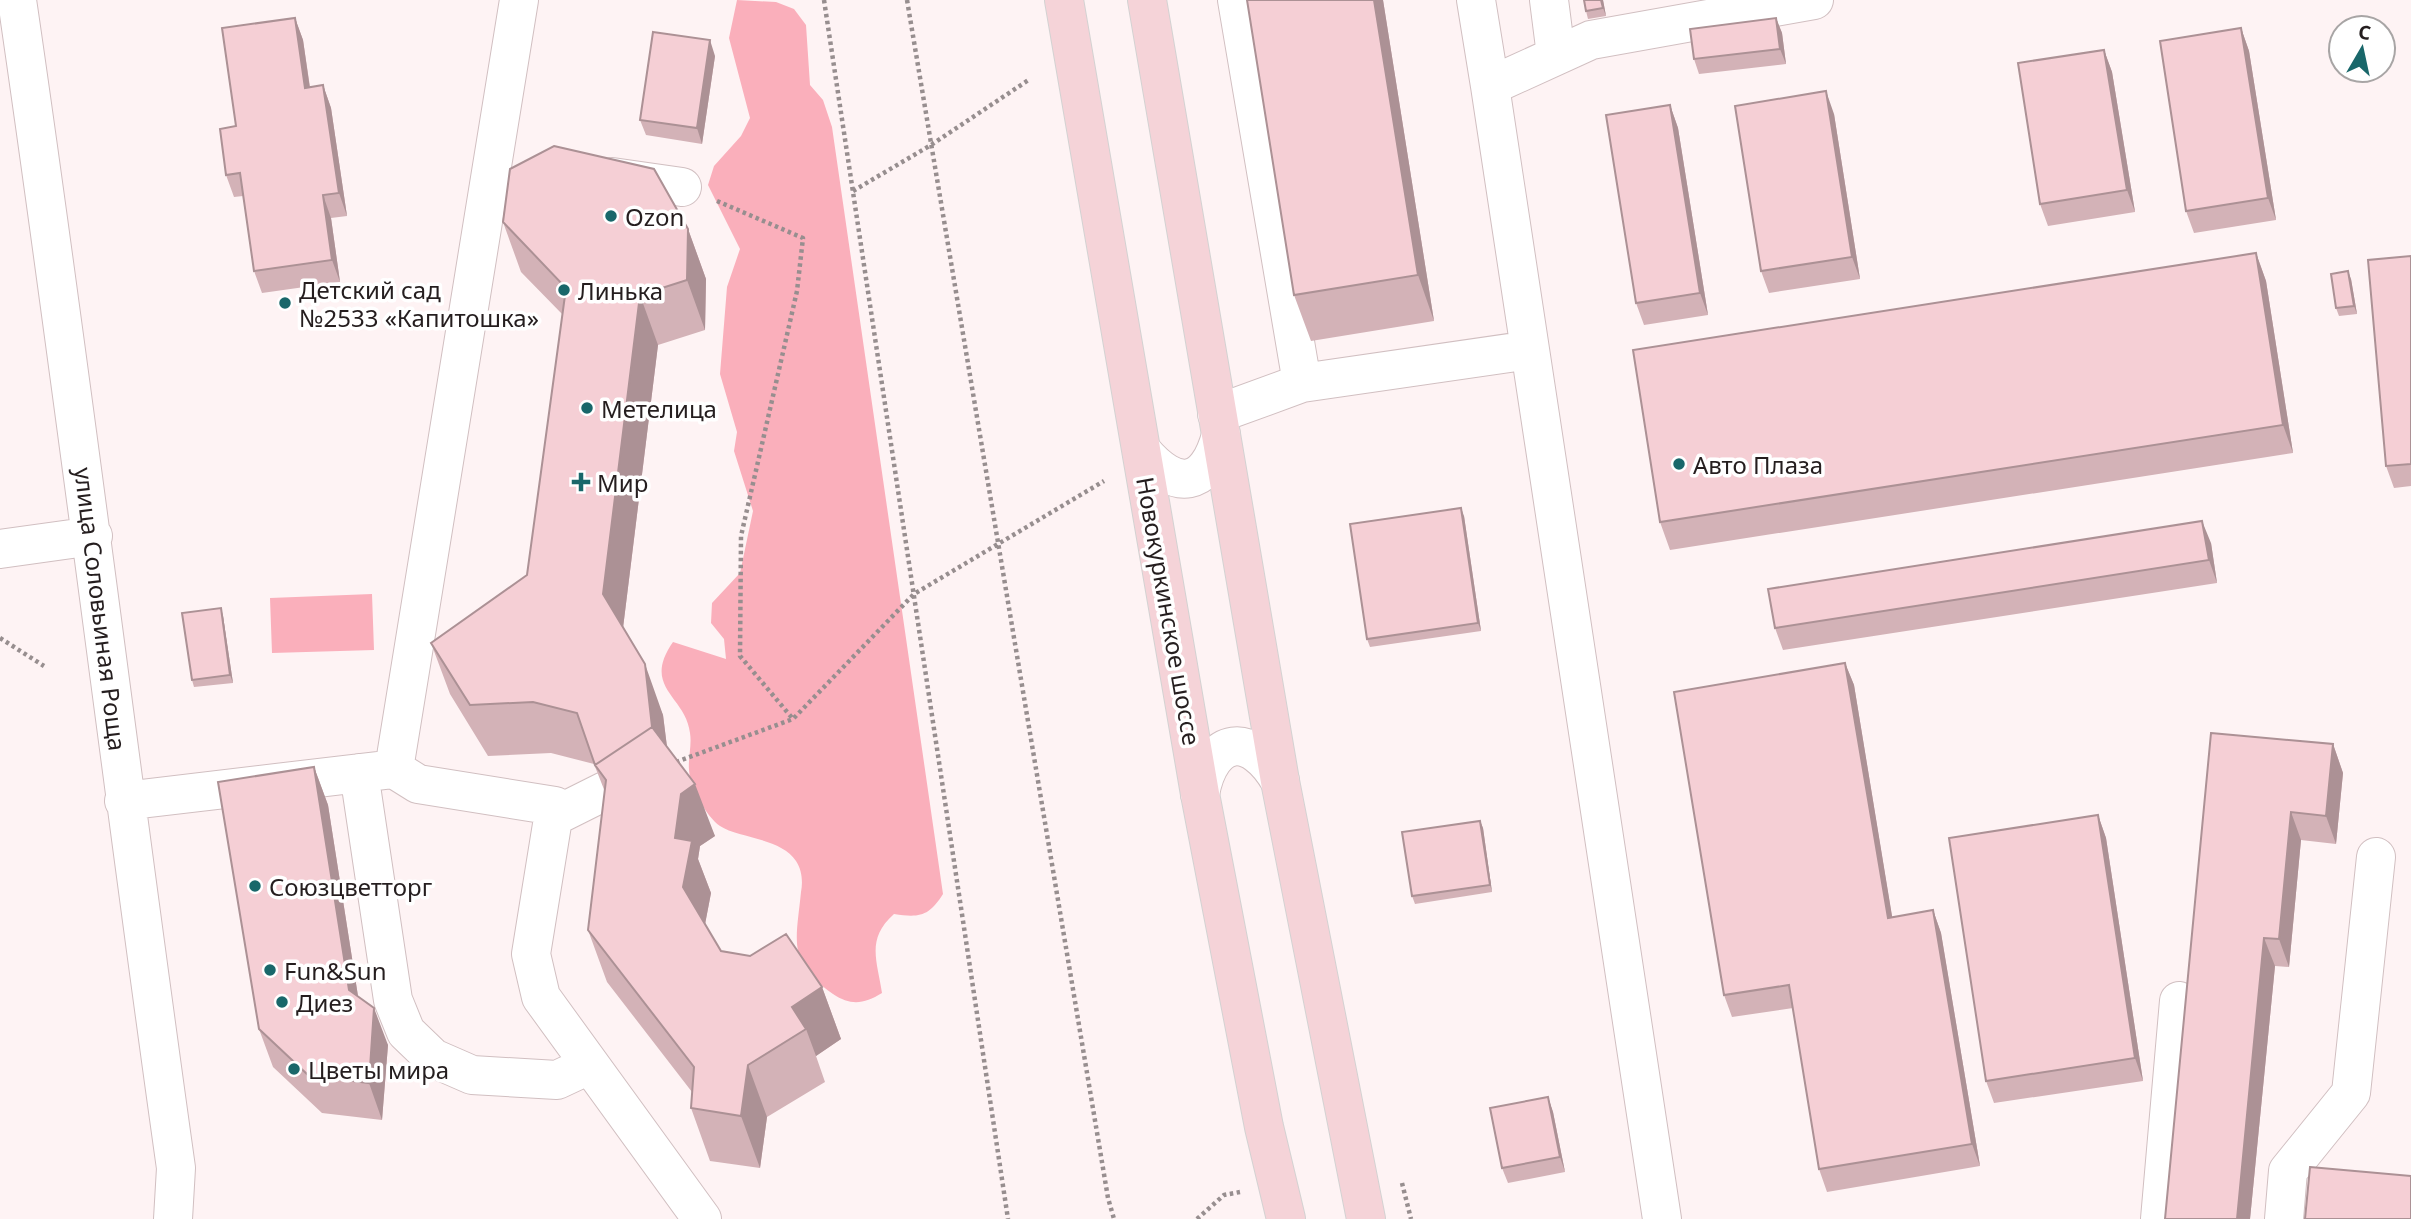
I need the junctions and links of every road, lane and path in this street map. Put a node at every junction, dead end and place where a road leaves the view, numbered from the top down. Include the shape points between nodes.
1 (17, 0) edge
2 (519, 0) edge
3 (906, 0) edge
4 (1065, 0) edge
5 (1147, 0) edge
6 (1237, 0) edge
7 (1476, 0) edge
8 (1549, 0) edge
9 (1814, 0) edge
10 (825, 1) edge
11 (1556, 55) junction
12 (1030, 79) dead end
13 (1490, 86) junction
14 (931, 145) junction
15 (492, 161) junction
16 (533, 166) edge
17 (574, 172) edge
18 (682, 187) joint
19 (853, 191) junction
20 (1530, 349) junction
21 (1302, 383) junction
22 (1219, 424) junction
23 (1142, 451) junction
24 (1104, 481) dead end
25 (93, 536) junction
26 (999, 543) junction
27 (0, 549) edge
28 (914, 594) junction
29 (0, 638) edge
30 (44, 666) dead end
31 (793, 719) junction
32 (669, 765) edge
33 (376, 771) junction
34 (1280, 781) junction
35 (605, 791) edge
36 (1200, 794) junction
37 (124, 801) junction
38 (553, 817) junction
39 (2376, 856) dead end
40 (2179, 1000) dead end
41 (589, 1065) junction
42 (1401, 1181) dead end
43 (1241, 1191) dead end
44 (173, 1219) edge
45 (702, 1219) edge
46 (1008, 1219) edge
47 (1114, 1219) edge
48 (1197, 1219) edge
49 (1286, 1219) edge
50 (1366, 1219) edge
51 (1411, 1219) edge
52 (1662, 1219) edge
53 (2160, 1219) edge
54 (2284, 1219) edge

1 - 25 street, улица Соловьиная Роща
2 - 15 street
3 - 14 path
4 - 23 main road, Новокуркинское шоссе
5 - 22 main road
6 - 21 street
7 - 13 street
8 - 11 street
9 - 11 street via 1591,40
10 - 19 path
11 - 13 street
12 - 14 path
13 - 20 street
14 - 19 path
14 - 26 path
15 - 16 street
15 - 33 street
17 - 18 street
18 - 31 path via 803,238 797,291 741,536 740,656
19 - 28 path
20 - 21 street
20 - 52 street
21 - 22 street
22 - 23 street via 1215,457 1205,472 1189,479 1174,478 1157,469
22 - 34 main road
23 - 36 main road, Новокуркинское шоссе
24 - 26 path
25 - 27 street
25 - 37 street, улица Соловьиная Роща
26 - 28 path
26 - 47 path
28 - 31 path
28 - 46 path
29 - 30 path
31 - 32 path
33 - 37 street
33 - 38 street via 418,784 555,806
33 - 41 street via 393,1000 406,1032 433,1058 472,1075 557,1080
34 - 36 street via 1256,750 1240,747 1212,758
34 - 50 main road
35 - 38 street
36 - 49 main road, Новокуркинское шоссе
37 - 44 street, улица Соловьиная Роща via 176,1168
38 - 41 street via 531,954 541,998
39 - 54 street via 2351,1094 2288,1171
40 - 53 street
41 - 45 street
42 - 51 path
43 - 48 path via 1224,1195

